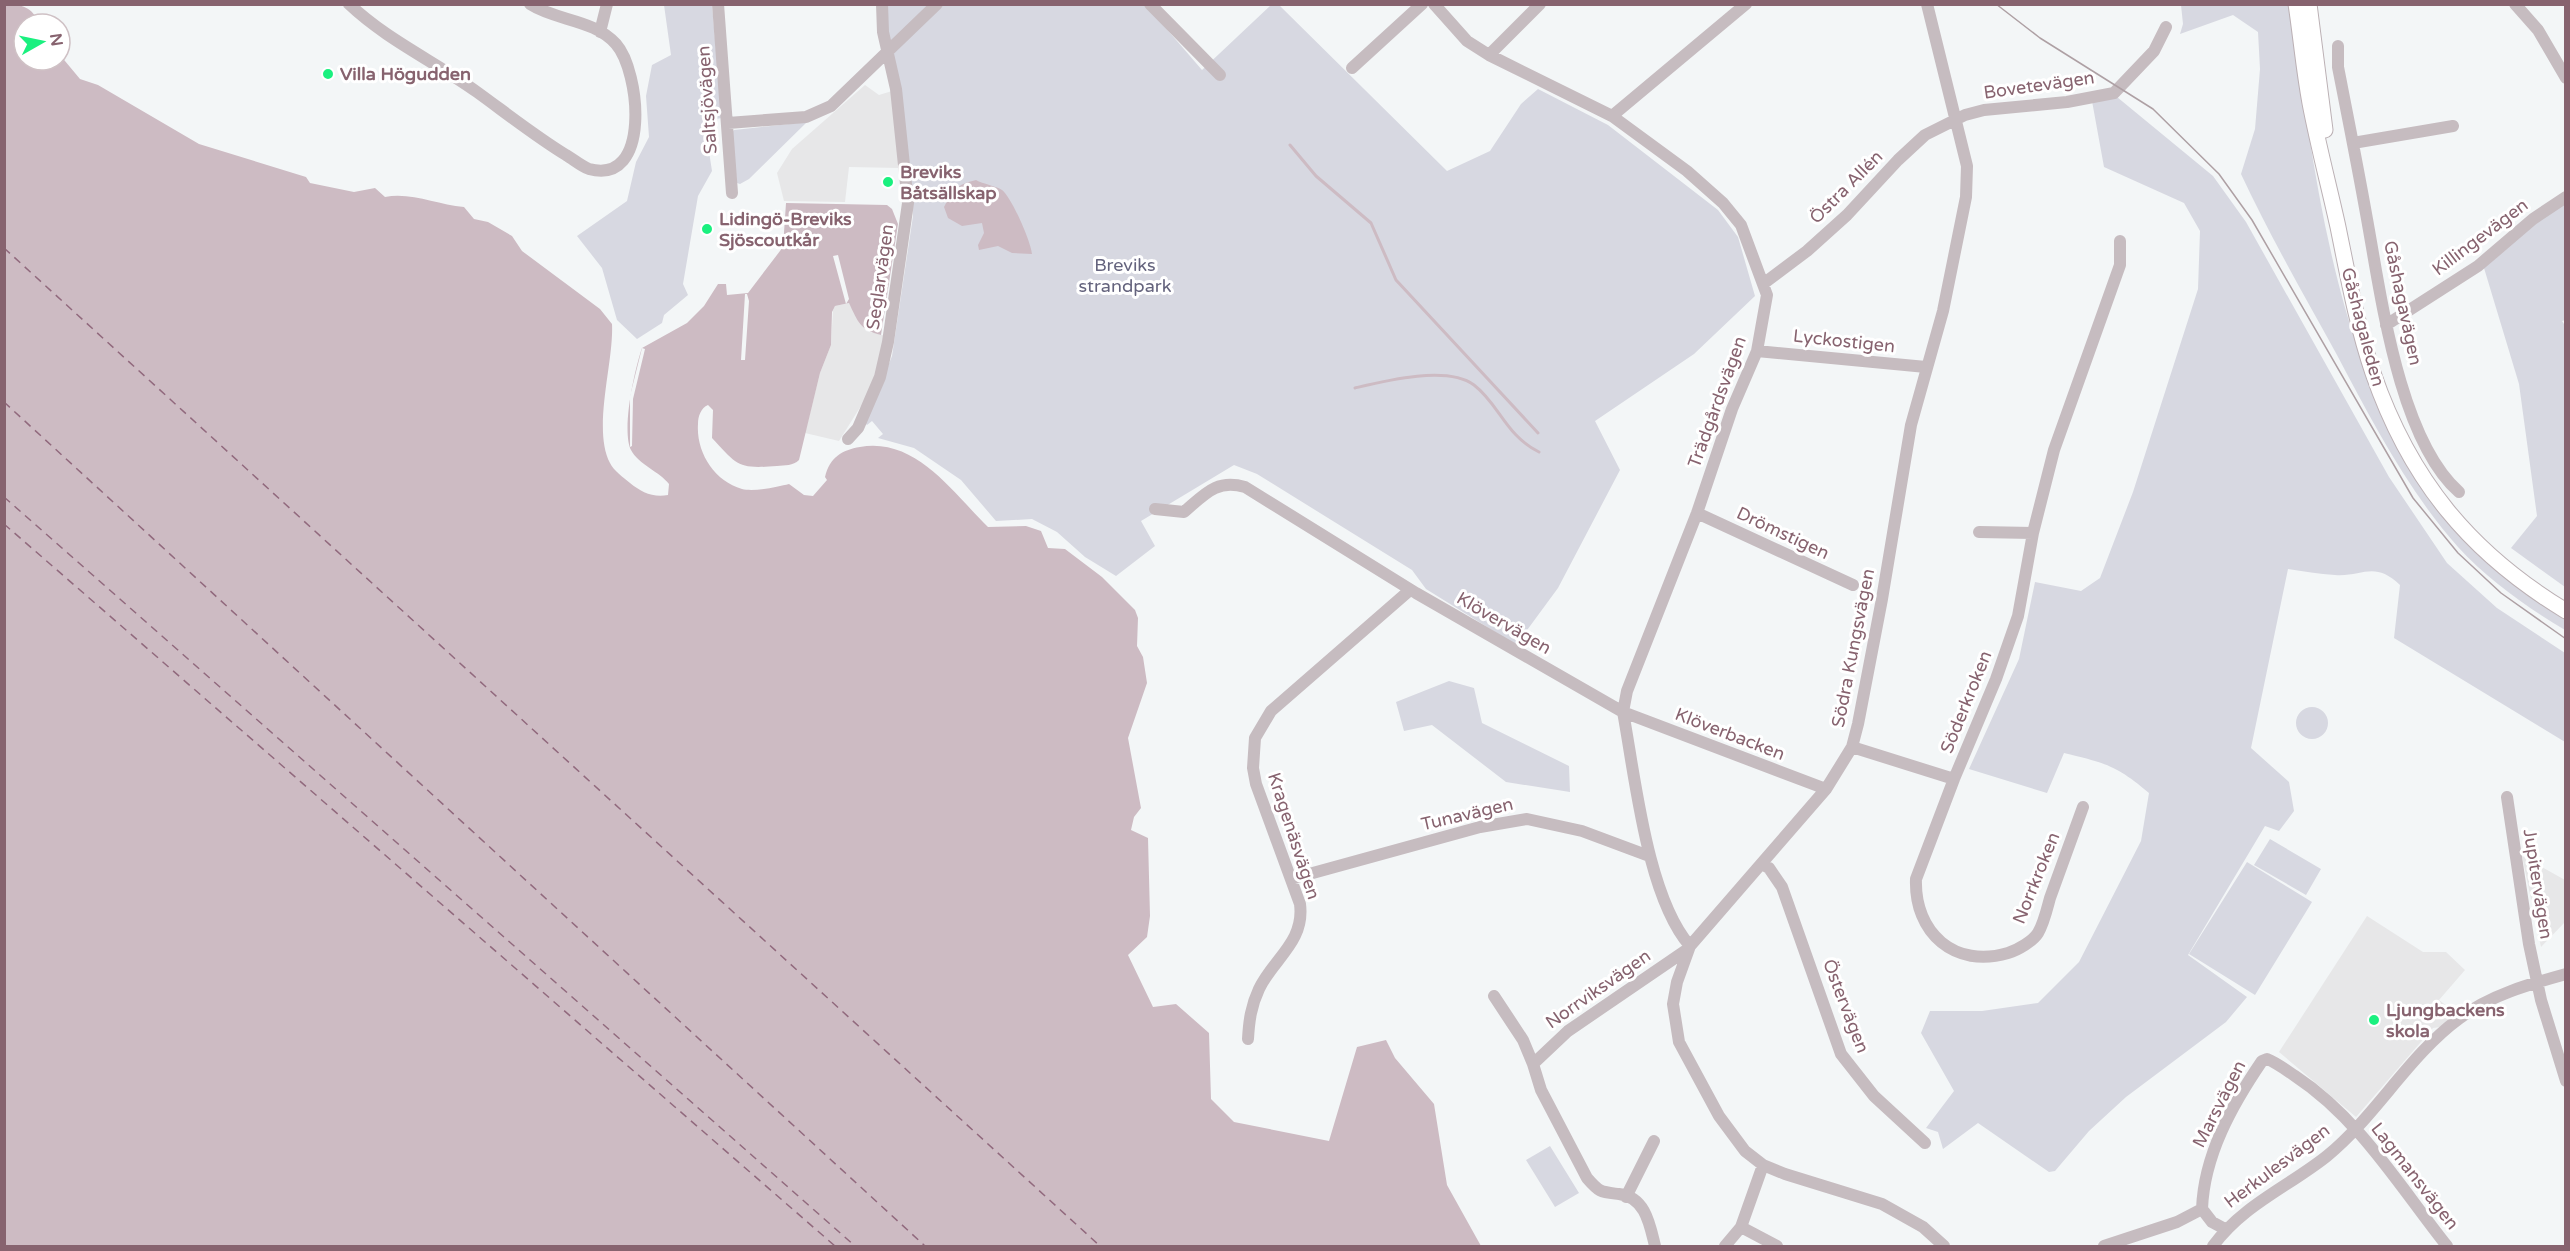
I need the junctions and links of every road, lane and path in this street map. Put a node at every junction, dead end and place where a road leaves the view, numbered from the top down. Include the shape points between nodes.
1 (349, 4) edge
2 (530, 4) edge
3 (607, 4) edge
4 (718, 4) edge
5 (882, 4) edge
6 (937, 4) edge
7 (1150, 4) edge
8 (1422, 4) edge
9 (1434, 4) edge
10 (1540, 4) edge
11 (1746, 4) edge
12 (1927, 4) edge
13 (2296, 4) edge
14 (2309, 4) edge
15 (2515, 4) edge
16 (2166, 27) dead end
17 (600, 32) junction
18 (2338, 46) dead end
19 (889, 49) junction
20 (1489, 55) junction
21 (1352, 68) dead end
22 (1220, 75) dead end
23 (2565, 78) edge
24 (1611, 116) junction
25 (1957, 120) junction
26 (728, 123) junction
27 (2453, 126) dead end
28 (2353, 143) junction
29 (732, 193) dead end
30 (2565, 197) edge
31 (2337, 222) junction
32 (2120, 242) dead end
33 (1763, 284) junction
34 (2386, 325) junction
35 (1757, 351) junction
36 (1926, 367) junction
37 (848, 439) dead end
38 (2459, 492) dead end
39 (1155, 509) dead end
40 (1697, 513) junction
41 (1979, 532) dead end
42 (2033, 533) junction
43 (1853, 585) dead end
44 (1410, 590) junction
45 (2565, 611) edge
46 (1623, 712) junction
47 (1852, 747) junction
48 (1954, 779) junction
49 (1826, 789) junction
50 (2507, 797) dead end
51 (2083, 807) dead end
52 (1649, 856) junction
53 (1762, 864) junction
54 (1291, 879) junction
55 (1689, 947) junction
56 (2565, 974) edge
57 (2538, 984) junction
58 (1494, 996) dead end
59 (1248, 1039) dead end
60 (1533, 1064) junction
61 (2565, 1081) edge
62 (2355, 1128) junction
63 (1654, 1141) dead end
64 (1925, 1143) dead end
65 (1763, 1165) junction
66 (1626, 1197) junction
67 (2202, 1209) junction
68 (1742, 1227) junction
69 (2225, 1229) junction
70 (1654, 1246) edge
71 (1725, 1246) edge
72 (1777, 1246) edge
73 (1944, 1246) edge
74 (2104, 1246) edge
75 (2213, 1246) edge
76 (2447, 1246) edge

1 - 17 street via 374,27 474,90 550,146 588,168 602,170 622,161 635,139 629,72 618,46
2 - 17 street
3 - 17 street
4 - 26 street, Saltsjövägen
5 - 19 street, Seglarvägen via 883,32
6 - 19 street
7 - 22 street
8 - 21 street
9 - 20 street, Trädgårdsvägen via 1467,41
10 - 20 street
11 - 24 street
12 - 25 street, Södra Kungsvägen
13 - 31 main road, Gåshagaleden via 2310,102
14 - 31 main road, Gåshagaleden
15 - 23 street via 2538,30
16 - 25 street, Bovetevägen via 2154,51 2114,93 1983,110
18 - 28 street, Gåshagavägen via 2338,67
19 - 26 street via 831,106 817,114
19 - 37 street, Seglarvägen via 907,187 905,233 880,377 858,428
20 - 24 street, Trädgårdsvägen
24 - 33 street, Trädgårdsvägen via 1687,171 1723,203 1741,225
25 - 33 street, Östra Allén via 1925,135 1847,215
25 - 36 street, Södra Kungsvägen via 1967,166 1966,197 1945,300
26 - 29 street, Saltsjövägen
27 - 28 street
28 - 34 street, Gåshagavägen
30 - 34 street, Killingevägen via 2478,266
31 - 45 main road, Gåshagaleden via 2374,374 2416,464 2439,500 2479,547 2503,569
32 - 42 street, Söderkroken via 2120,265 2054,450
33 - 35 street, Trädgårdsvägen via 1767,295
34 - 38 street, Gåshagavägen via 2399,376 2423,436 2449,484
35 - 36 street, Lyckostigen
35 - 40 street, Trädgårdsvägen via 1732,409
36 - 47 street, Södra Kungsvägen via 1911,425
39 - 44 street, Klövervägen via 1184,512 1211,489 1231,483 1245,487
40 - 43 street, Drömstigen
40 - 46 street, Trädgårdsvägen via 1627,691
41 - 42 street
42 - 48 street, Söderkroken via 2018,616
44 - 46 street, Klövervägen
44 - 54 street, Kragenäsvägen via 1271,711 1258,729 1253,753 1256,784
46 - 49 street, Klöverbacken
46 - 52 street
47 - 48 street, Söderkroken
47 - 49 street, Södra Kungsvägen
48 - 51 street, Norrkroken via 1916,879 1916,892 1924,922 1934,936 1962,954 1989,959 2016,950 2038,934
49 - 53 street, Södra Kungsvägen
50 - 57 street, Jupitervägen
52 - 54 street, Tunavägen via 1582,831 1527,819 1480,827
52 - 55 street via 1677,932
53 - 55 street, Södra Kungsvägen
53 - 64 street, Östervägen via 1782,887 1841,1054 1874,1096
54 - 59 street, Kragenäsvägen via 1300,904 1300,927 1259,987 1250,1012
55 - 60 street, Norrviksvägen via 1568,1030
55 - 65 street, Södra Kungsvägen via 1673,1004 1679,1042 1719,1116 1745,1151
56 - 57 street, Herkulesvägen
57 - 61 street, Jupitervägen
57 - 62 street, Herkulesvägen via 2495,997 2461,1017
58 - 60 street via 1523,1040
60 - 66 street via 1541,1090 1587,1178 1600,1192
62 - 67 street, Marsvägen via 2334,1105 2306,1084 2274,1062 2264,1060 2212,1151
62 - 69 street, Herkulesvägen via 2327,1156
62 - 76 street, Lagmansvägen
63 - 66 street
65 - 68 street
65 - 73 street, Södra Kungsvägen via 1882,1204 1923,1227
66 - 70 street via 1643,1208
67 - 69 street via 2212,1222
67 - 74 street via 2178,1222
68 - 71 street
68 - 72 street
69 - 75 street, Herkulesvägen

